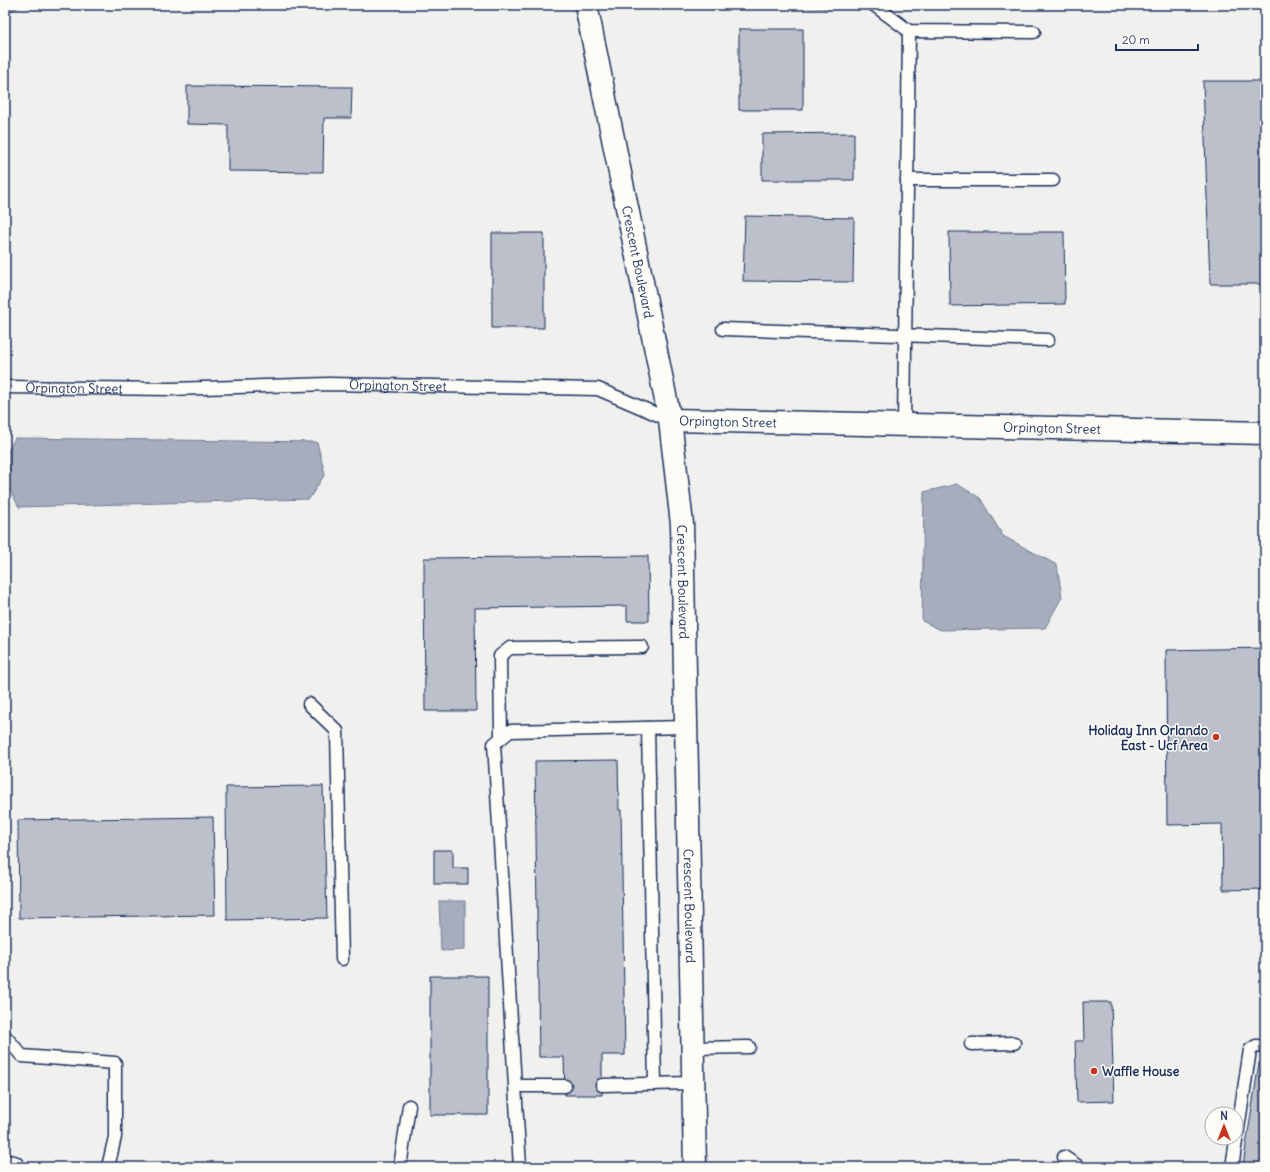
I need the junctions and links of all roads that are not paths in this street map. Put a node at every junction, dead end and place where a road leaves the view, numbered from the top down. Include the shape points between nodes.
1 (586, 5) edge
2 (874, 5) edge
3 (909, 31) junction
4 (1034, 32) dead end
5 (907, 180) junction
6 (1053, 180) dead end
7 (723, 329) dead end
8 (905, 336) junction
9 (1048, 340) dead end
10 (5, 388) edge
11 (670, 420) junction
12 (904, 426) junction
13 (1265, 433) edge
14 (642, 648) dead end
15 (309, 704) dead end
16 (686, 727) junction
17 (648, 728) junction
18 (498, 741) junction
19 (342, 959) dead end
20 (5, 1036) edge
21 (1014, 1043) dead end
22 (971, 1044) dead end
23 (749, 1047) dead end
24 (1265, 1047) edge
25 (693, 1048) junction
26 (693, 1083) junction
27 (655, 1084) junction
28 (602, 1085) dead end
29 (516, 1086) junction
30 (565, 1086) dead end
31 (409, 1106) dead end
32 (1064, 1157) dead end
33 (5, 1166) edge
34 (13, 1167) edge
35 (108, 1167) edge
36 (400, 1167) edge
37 (520, 1167) edge
38 (695, 1167) edge
39 (1079, 1167) edge
40 (1232, 1167) edge

1 - 11 main road, Crescent Boulevard
2 - 3 lane
3 - 4 lane
3 - 5 lane
5 - 6 lane
5 - 8 lane
7 - 8 lane
8 - 9 lane
8 - 12 lane
10 - 11 lane, Orpington Street via 171,389 329,384 598,389
11 - 12 main road, Orpington Street
11 - 16 main road, Crescent Boulevard via 682,524
12 - 13 main road, Orpington Street via 1118,428
14 - 18 lane via 510,648 500,656
15 - 19 lane via 337,731
16 - 17 lane
16 - 25 main road, Crescent Boulevard
17 - 18 lane via 510,731
17 - 27 lane
18 - 29 lane
20 - 35 lane via 22,1056 115,1063 115,1137
21 - 22 lane
23 - 25 lane
24 - 40 lane via 1256,1046 1250,1050
25 - 26 main road, Crescent Boulevard
26 - 27 lane
26 - 38 main road, Crescent Boulevard
27 - 28 lane
29 - 30 lane
29 - 37 lane
31 - 36 lane
32 - 39 lane
33 - 34 main road

